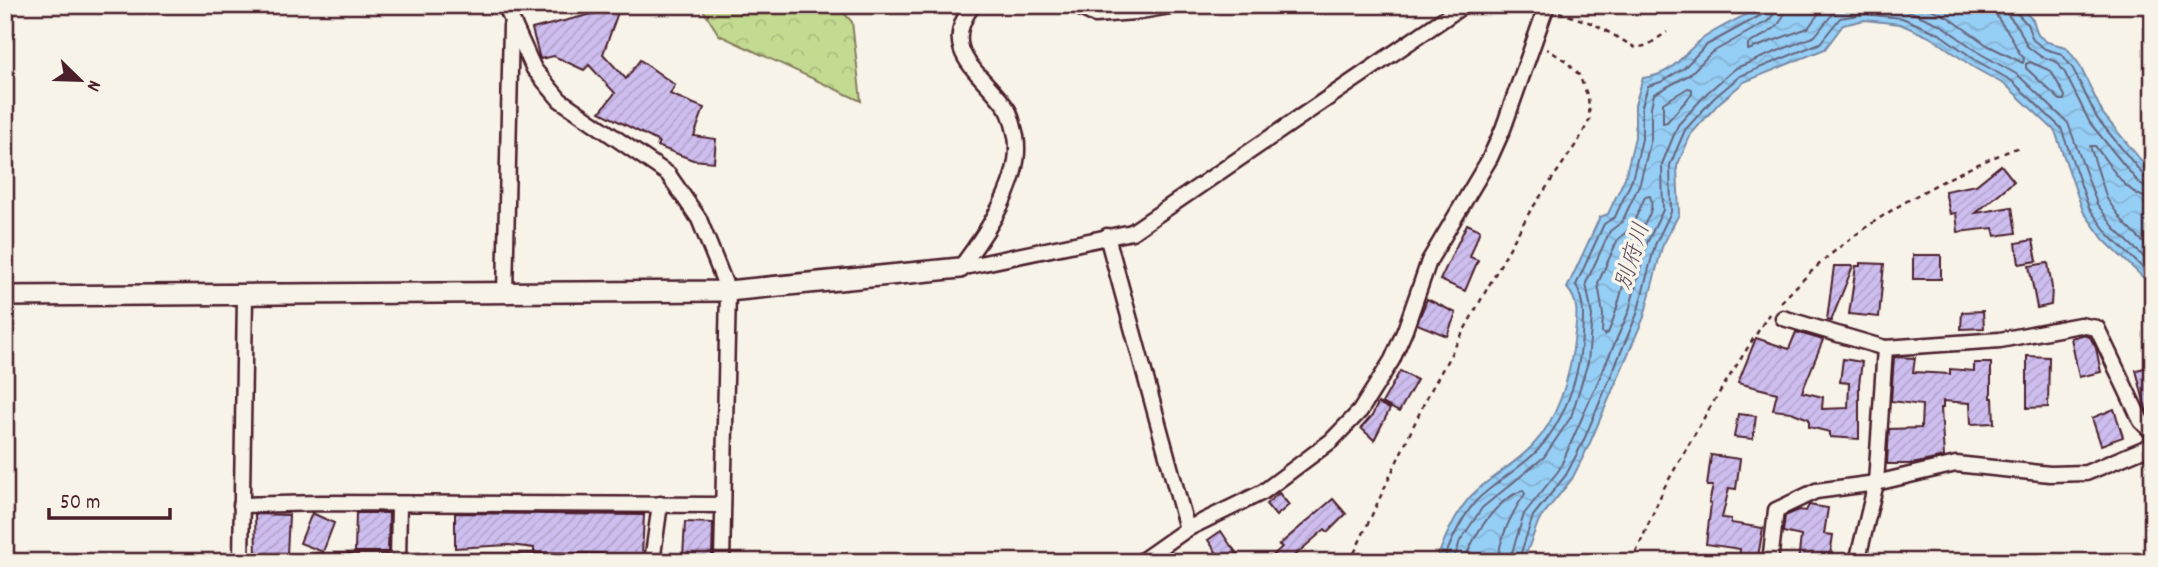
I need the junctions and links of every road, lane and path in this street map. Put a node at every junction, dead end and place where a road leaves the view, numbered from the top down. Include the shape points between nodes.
1 (505, 5) edge
2 (973, 5) edge
3 (1073, 5) edge
4 (1177, 5) edge
5 (1464, 5) edge
6 (1546, 7) edge
7 (511, 20) junction
8 (1667, 32) dead end
9 (1535, 42) junction
10 (1107, 236) junction
11 (960, 268) junction
12 (729, 291) junction
13 (505, 293) junction
14 (5, 296) edge
15 (245, 296) junction
16 (1783, 318) dead end
17 (1885, 348) junction
18 (2153, 433) edge
19 (2153, 445) edge
20 (1876, 483) junction
21 (660, 504) junction
22 (241, 505) junction
23 (399, 505) junction
24 (723, 505) junction
25 (1187, 529) junction
26 (242, 562) edge
27 (316, 562) edge
28 (383, 562) edge
29 (398, 562) edge
30 (414, 562) edge
31 (602, 562) edge
32 (652, 562) edge
33 (722, 562) edge
34 (1140, 562) edge
35 (1350, 562) edge
36 (1770, 562) edge
37 (1857, 562) edge

1 - 7 street
2 - 11 street via 962,23 959,44 965,61 1009,111 1017,161 1005,195
3 - 4 street via 1095,15
5 - 10 street via 1132,232
6 - 8 path via 1594,24 1636,48
6 - 9 street
7 - 12 street via 534,69 560,100 668,174 699,219
7 - 13 street
9 - 25 street via 1490,158 1429,261 1392,360 1360,411 1331,442 1263,492
9 - 35 path via 1579,75 1590,119 1529,213 1426,398
10 - 11 street
10 - 25 street
11 - 12 street
12 - 13 street
12 - 24 street
13 - 15 street
14 - 15 street
15 - 22 street
16 - 17 street
17 - 18 street via 2000,340 2080,325 2096,328 2141,421
17 - 20 street
19 - 20 street via 2086,473 1956,464
20 - 36 street via 1816,491 1776,510
20 - 37 street
21 - 23 street
21 - 24 street
21 - 32 street
22 - 23 street
22 - 26 street
23 - 29 street
24 - 33 street
25 - 34 street
27 - 28 street
30 - 31 street

